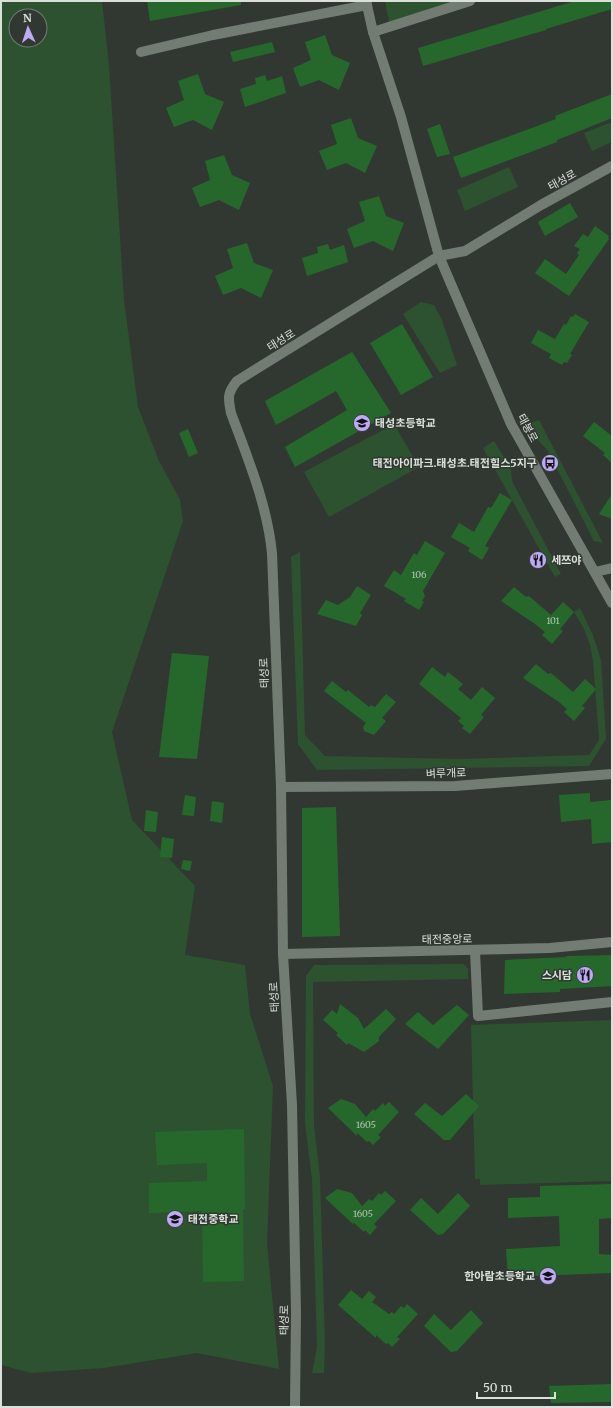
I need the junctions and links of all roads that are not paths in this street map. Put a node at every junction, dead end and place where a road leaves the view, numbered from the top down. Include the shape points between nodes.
1 (470, 1) edge
2 (367, 3) edge
3 (373, 32) junction
4 (141, 52) dead end
5 (612, 166) edge
6 (439, 256) junction
7 (612, 568) edge
8 (595, 572) junction
9 (612, 603) edge
10 (612, 774) edge
11 (281, 787) junction
12 (612, 942) edge
13 (475, 951) junction
14 (283, 954) junction
15 (612, 1002) edge
16 (295, 1407) edge

1 - 3 street
2 - 3 street, 태봉로
2 - 4 street
3 - 6 street, 태봉로 via 401,117
5 - 6 street, 태성로 via 465,251
6 - 8 street, 태봉로 via 511,424
6 - 11 street, 태성로 via 237,381 228,399 260,492 270,532
7 - 8 street
8 - 9 street, 태봉로
10 - 11 street, 벼루개로 via 455,786
11 - 14 street, 태성로
12 - 13 street, 태전중앙로
13 - 14 street, 태전중앙로
13 - 15 street via 478,1016
14 - 16 street, 태성로 via 292,1113

